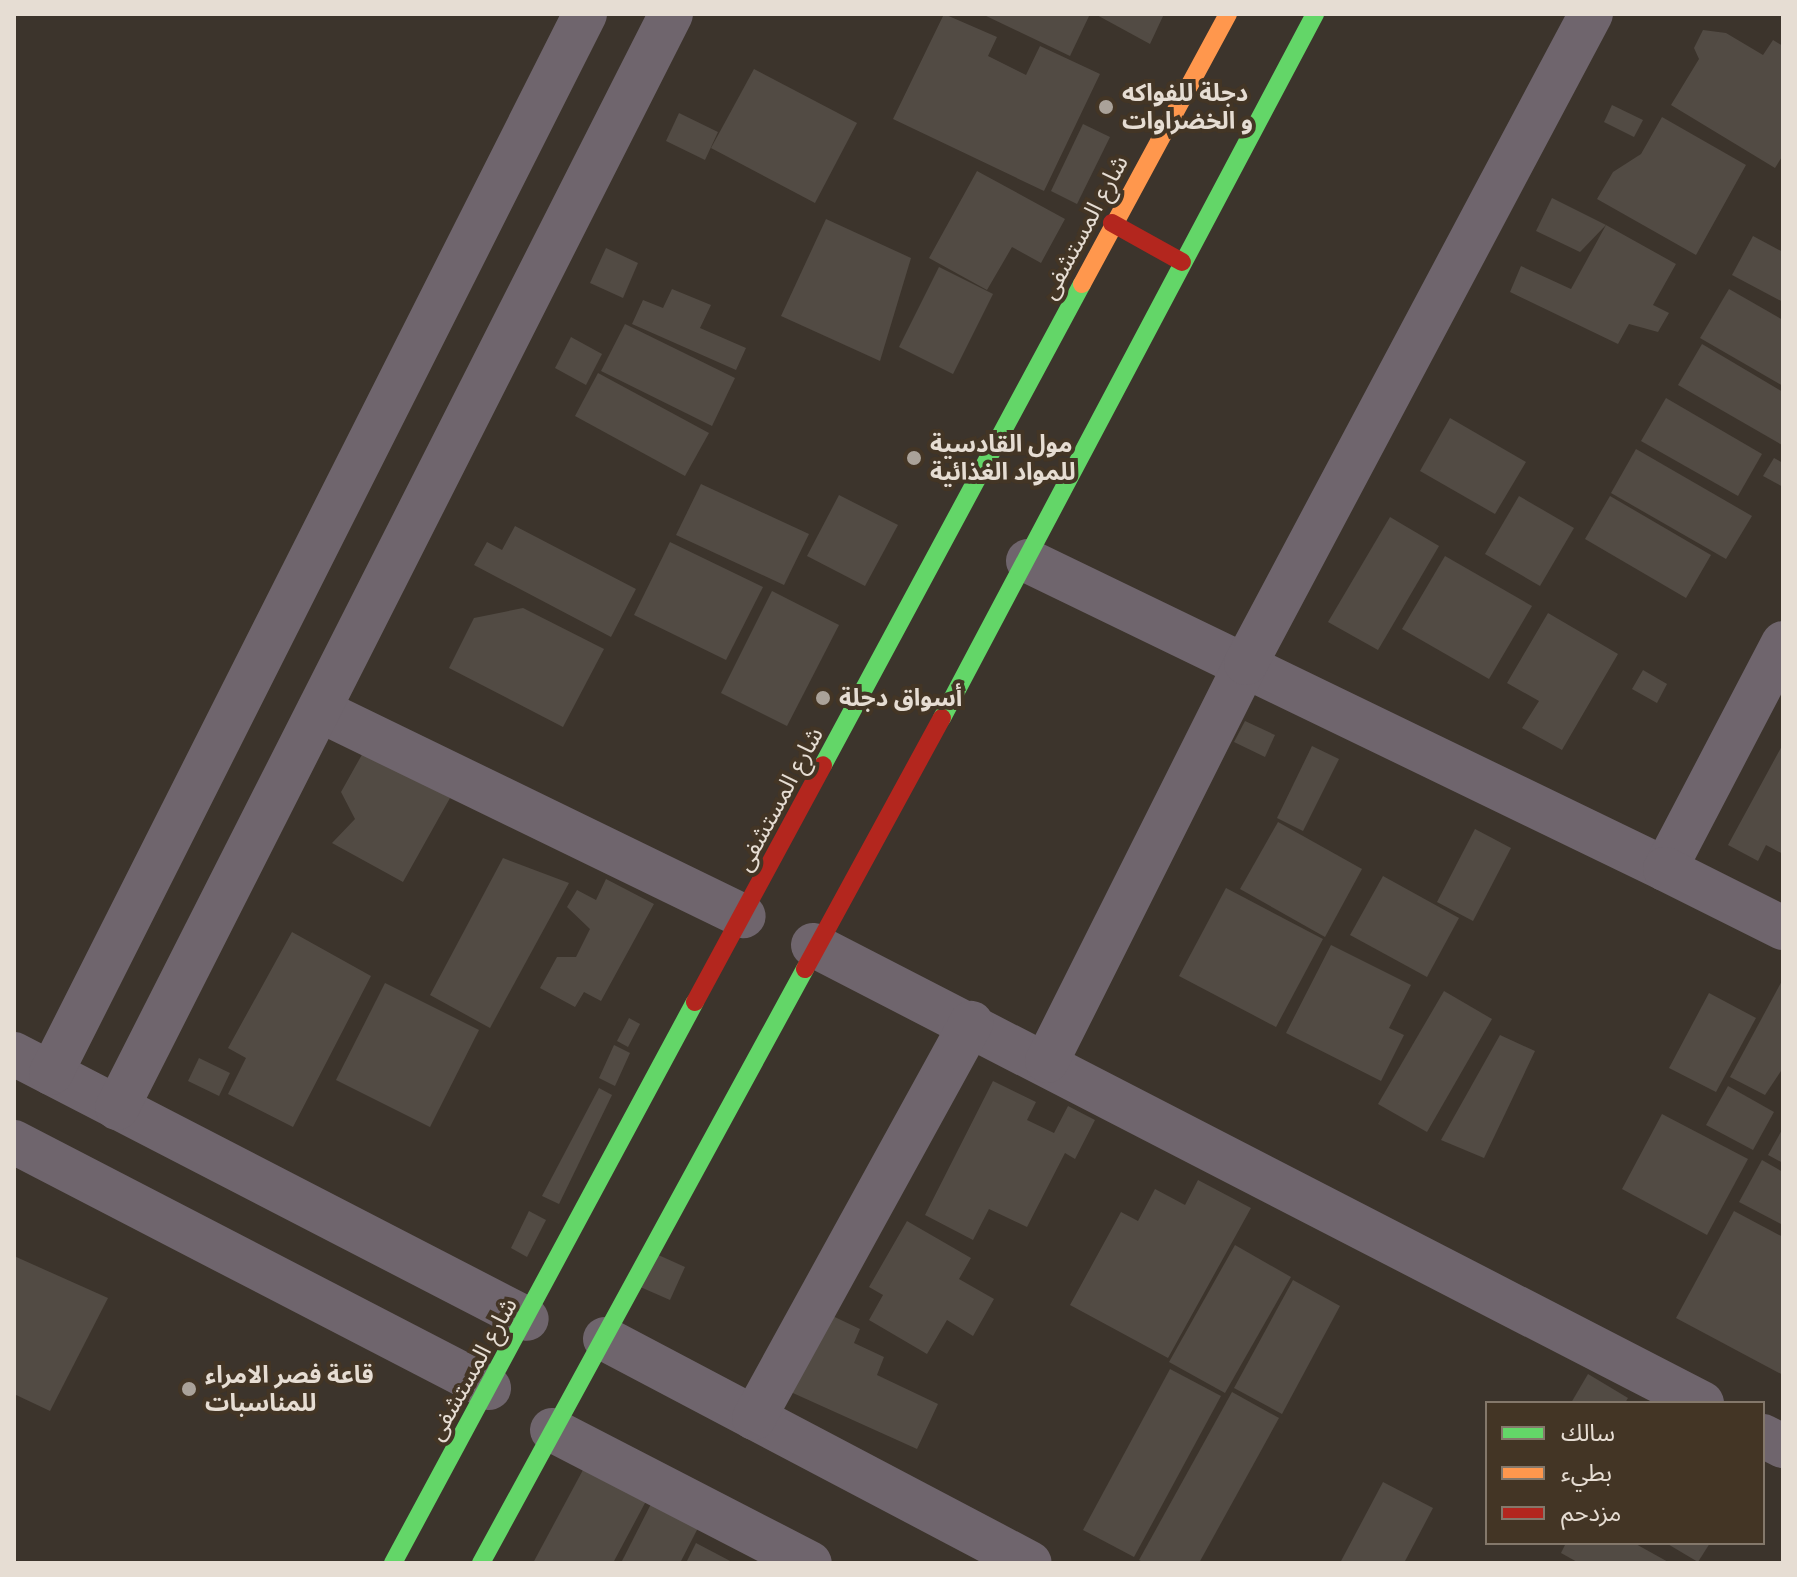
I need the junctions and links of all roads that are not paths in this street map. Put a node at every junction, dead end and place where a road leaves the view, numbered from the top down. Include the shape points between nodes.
1 (585, 14) edge
2 (671, 14) edge
3 (1228, 14) edge
4 (1315, 14) edge
5 (1591, 14) edge
6 (1112, 223) junction
7 (1182, 262) junction
8 (1028, 561) junction
9 (1783, 643) edge
10 (1246, 663) junction
11 (319, 710) junction
12 (1665, 869) junction
13 (744, 916) junction
14 (1783, 928) edge
15 (813, 945) junction
16 (971, 1023) junction
17 (1047, 1061) junction
18 (32, 1063) edge
19 (117, 1108) junction
20 (14, 1142) edge
21 (527, 1319) junction
22 (605, 1339) junction
23 (489, 1388) junction
24 (1698, 1401) edge
25 (754, 1418) junction
26 (552, 1430) junction
27 (1765, 1437) edge
28 (1783, 1446) edge
29 (393, 1563) edge
30 (481, 1563) edge
31 (810, 1563) edge
32 (1030, 1563) edge

1 - 18 street
2 - 11 street
3 - 6 street, شارع المستشفى
4 - 7 street
5 - 10 street
6 - 7 street
6 - 13 street, شارع المستشفى
7 - 8 street
8 - 10 street
8 - 15 street
9 - 12 street
10 - 12 street
10 - 17 street
11 - 13 street
11 - 19 street
12 - 14 street
13 - 21 street, شارع المستشفى
15 - 16 street
15 - 22 street
16 - 17 street
16 - 25 street
17 - 24 street
18 - 19 street
19 - 21 street
20 - 23 street
21 - 23 street, شارع المستشفى
22 - 25 street
22 - 26 street
23 - 29 street, شارع المستشفى
25 - 32 street
26 - 30 street
26 - 31 street
27 - 28 street

